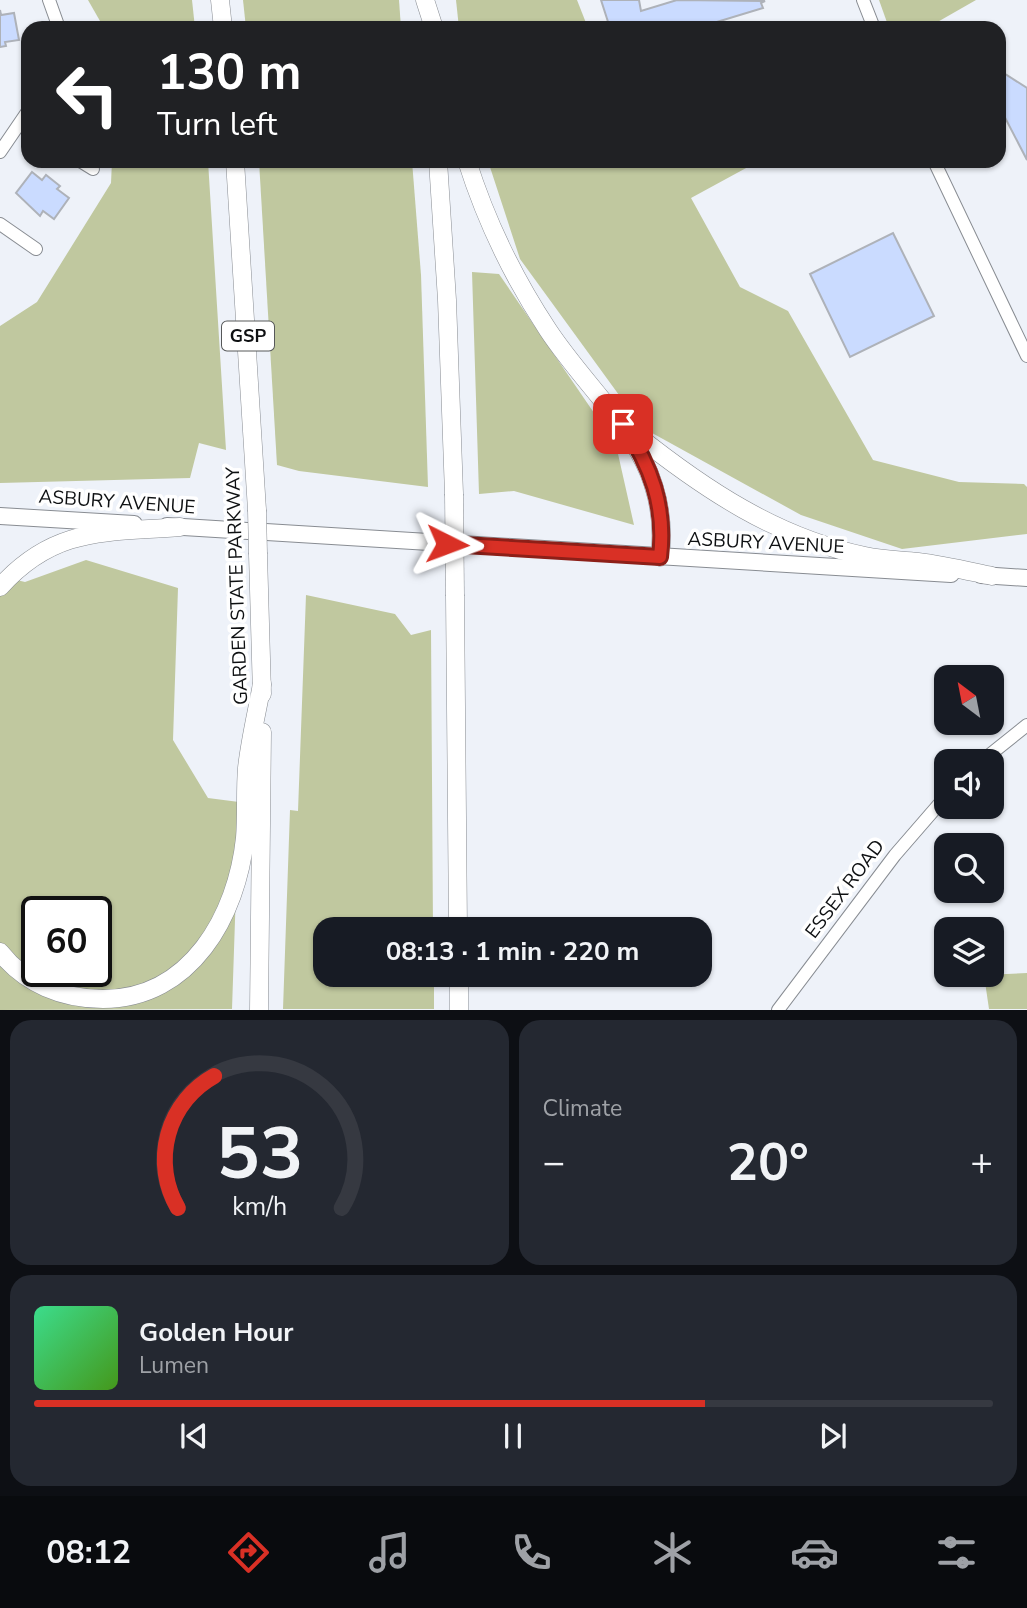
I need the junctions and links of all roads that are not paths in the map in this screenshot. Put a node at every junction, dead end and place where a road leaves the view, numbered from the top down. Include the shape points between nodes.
1 (49, 0) edge
2 (220, 0) edge
3 (424, 0) edge
4 (863, 0) edge
5 (56, 21) edge
6 (222, 21) edge
7 (426, 21) edge
8 (431, 21) edge
9 (871, 21) edge
10 (21, 125) edge
11 (0, 152) edge
12 (235, 168) edge
13 (438, 168) edge
14 (470, 168) edge
15 (937, 168) edge
16 (0, 224) edge
17 (36, 249) dead end
18 (1027, 356) edge
19 (623, 424) junction
20 (0, 516) edge
21 (180, 527) junction
22 (660, 557) junction
23 (992, 576) junction
24 (1027, 578) edge
25 (0, 587) edge
26 (262, 684) junction
27 (1027, 725) edge
28 (997, 749) edge
29 (934, 810) edge
30 (458, 917) edge
31 (0, 952) edge
32 (458, 987) edge
33 (259, 1010) edge
34 (459, 1010) edge
35 (778, 1010) edge

1 - 5 street
2 - 6 highway
3 - 7 highway
3 - 8 highway
4 - 9 street
10 - 11 street
12 - 26 highway, GARDEN STATE PARKWAY / GSP, bridge via 257,510
13 - 30 highway, bridge via 453,494
14 - 19 highway via 523,289 561,349
15 - 18 street
16 - 17 street
19 - 22 highway via 656,489 662,531
19 - 23 highway via 713,492 800,536 866,557
20 - 21 main road, ASBURY AVENUE
21 - 22 main road, ASBURY AVENUE
21 - 25 highway via 90,533 68,539 31,557
22 - 23 main road, ASBURY AVENUE
23 - 24 main road, ASBURY AVENUE
26 - 31 highway via 247,769 245,838 237,877 218,927 194,959 147,990 103,999 45,987 18,971
26 - 33 highway, GARDEN STATE PARKWAY / GSP
27 - 28 street
29 - 35 street, ESSEX ROAD via 894,855
32 - 34 highway

